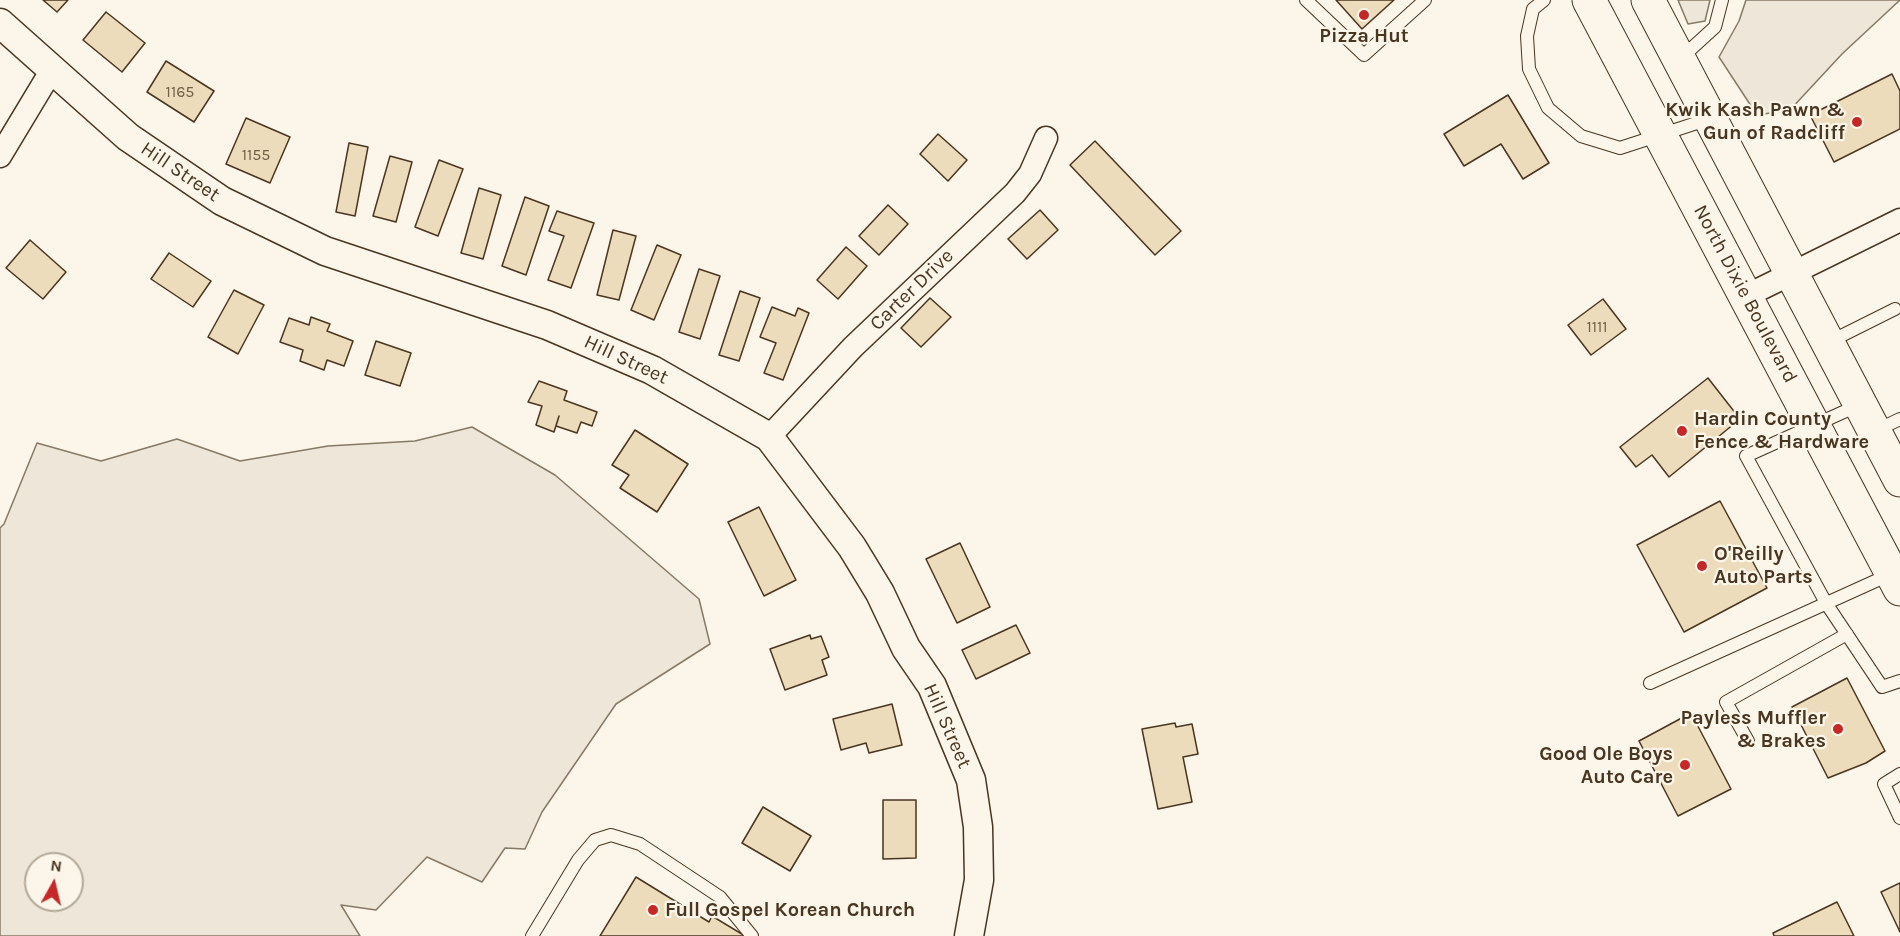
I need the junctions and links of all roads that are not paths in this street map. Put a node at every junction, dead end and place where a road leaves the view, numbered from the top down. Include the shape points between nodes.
1 (1306, 0) edge
2 (1425, 0) edge
3 (1544, 0) edge
4 (1589, 0) edge
5 (1648, 0) edge
6 (1722, 0) edge
7 (0, 23) edge
8 (1679, 59) junction
9 (53, 68) junction
10 (1710, 118) junction
11 (1661, 136) junction
12 (1046, 138) dead end
13 (0, 156) edge
14 (1900, 220) edge
15 (1791, 273) junction
16 (1746, 296) junction
17 (1895, 309) dead end
18 (1828, 343) junction
19 (1878, 418) edge
20 (1814, 426) junction
21 (769, 438) junction
22 (1900, 480) edge
23 (1897, 578) edge
24 (1826, 603) junction
25 (1847, 634) junction
26 (1900, 681) edge
27 (1650, 683) dead end
28 (1748, 741) dead end
29 (1900, 774) edge
30 (1900, 818) edge
31 (532, 936) edge
32 (752, 936) edge
33 (969, 936) edge

1 - 2 lane via 1364,55
3 - 11 lane via 1533,9 1527,36 1529,69 1548,108 1581,136 1620,148
4 - 11 highway, North Dixie Boulevard
5 - 8 highway
6 - 8 lane via 1714,27
7 - 9 street, Hill Street
8 - 10 highway
9 - 13 street
9 - 21 street, Hill Street via 128,137 252,217 325,251 547,325 652,370
10 - 11 lane
10 - 15 highway
11 - 16 highway, North Dixie Boulevard
12 - 21 street, Carter Drive via 1030,174 1015,193 853,347
14 - 15 street
15 - 16 street
15 - 18 highway
16 - 20 highway, North Dixie Boulevard
17 - 18 lane
18 - 19 highway
19 - 20 lane
19 - 22 highway
20 - 23 highway, North Dixie Boulevard
20 - 24 lane via 1746,456
21 - 33 street, Hill Street via 852,547 880,593 906,648 932,686 971,780 978,827 979,880
23 - 24 lane
24 - 25 lane
24 - 27 lane
25 - 26 lane via 1882,687
25 - 28 lane via 1726,702
29 - 30 lane via 1884,784
31 - 32 lane via 578,860 595,840 611,835 640,844 720,897

